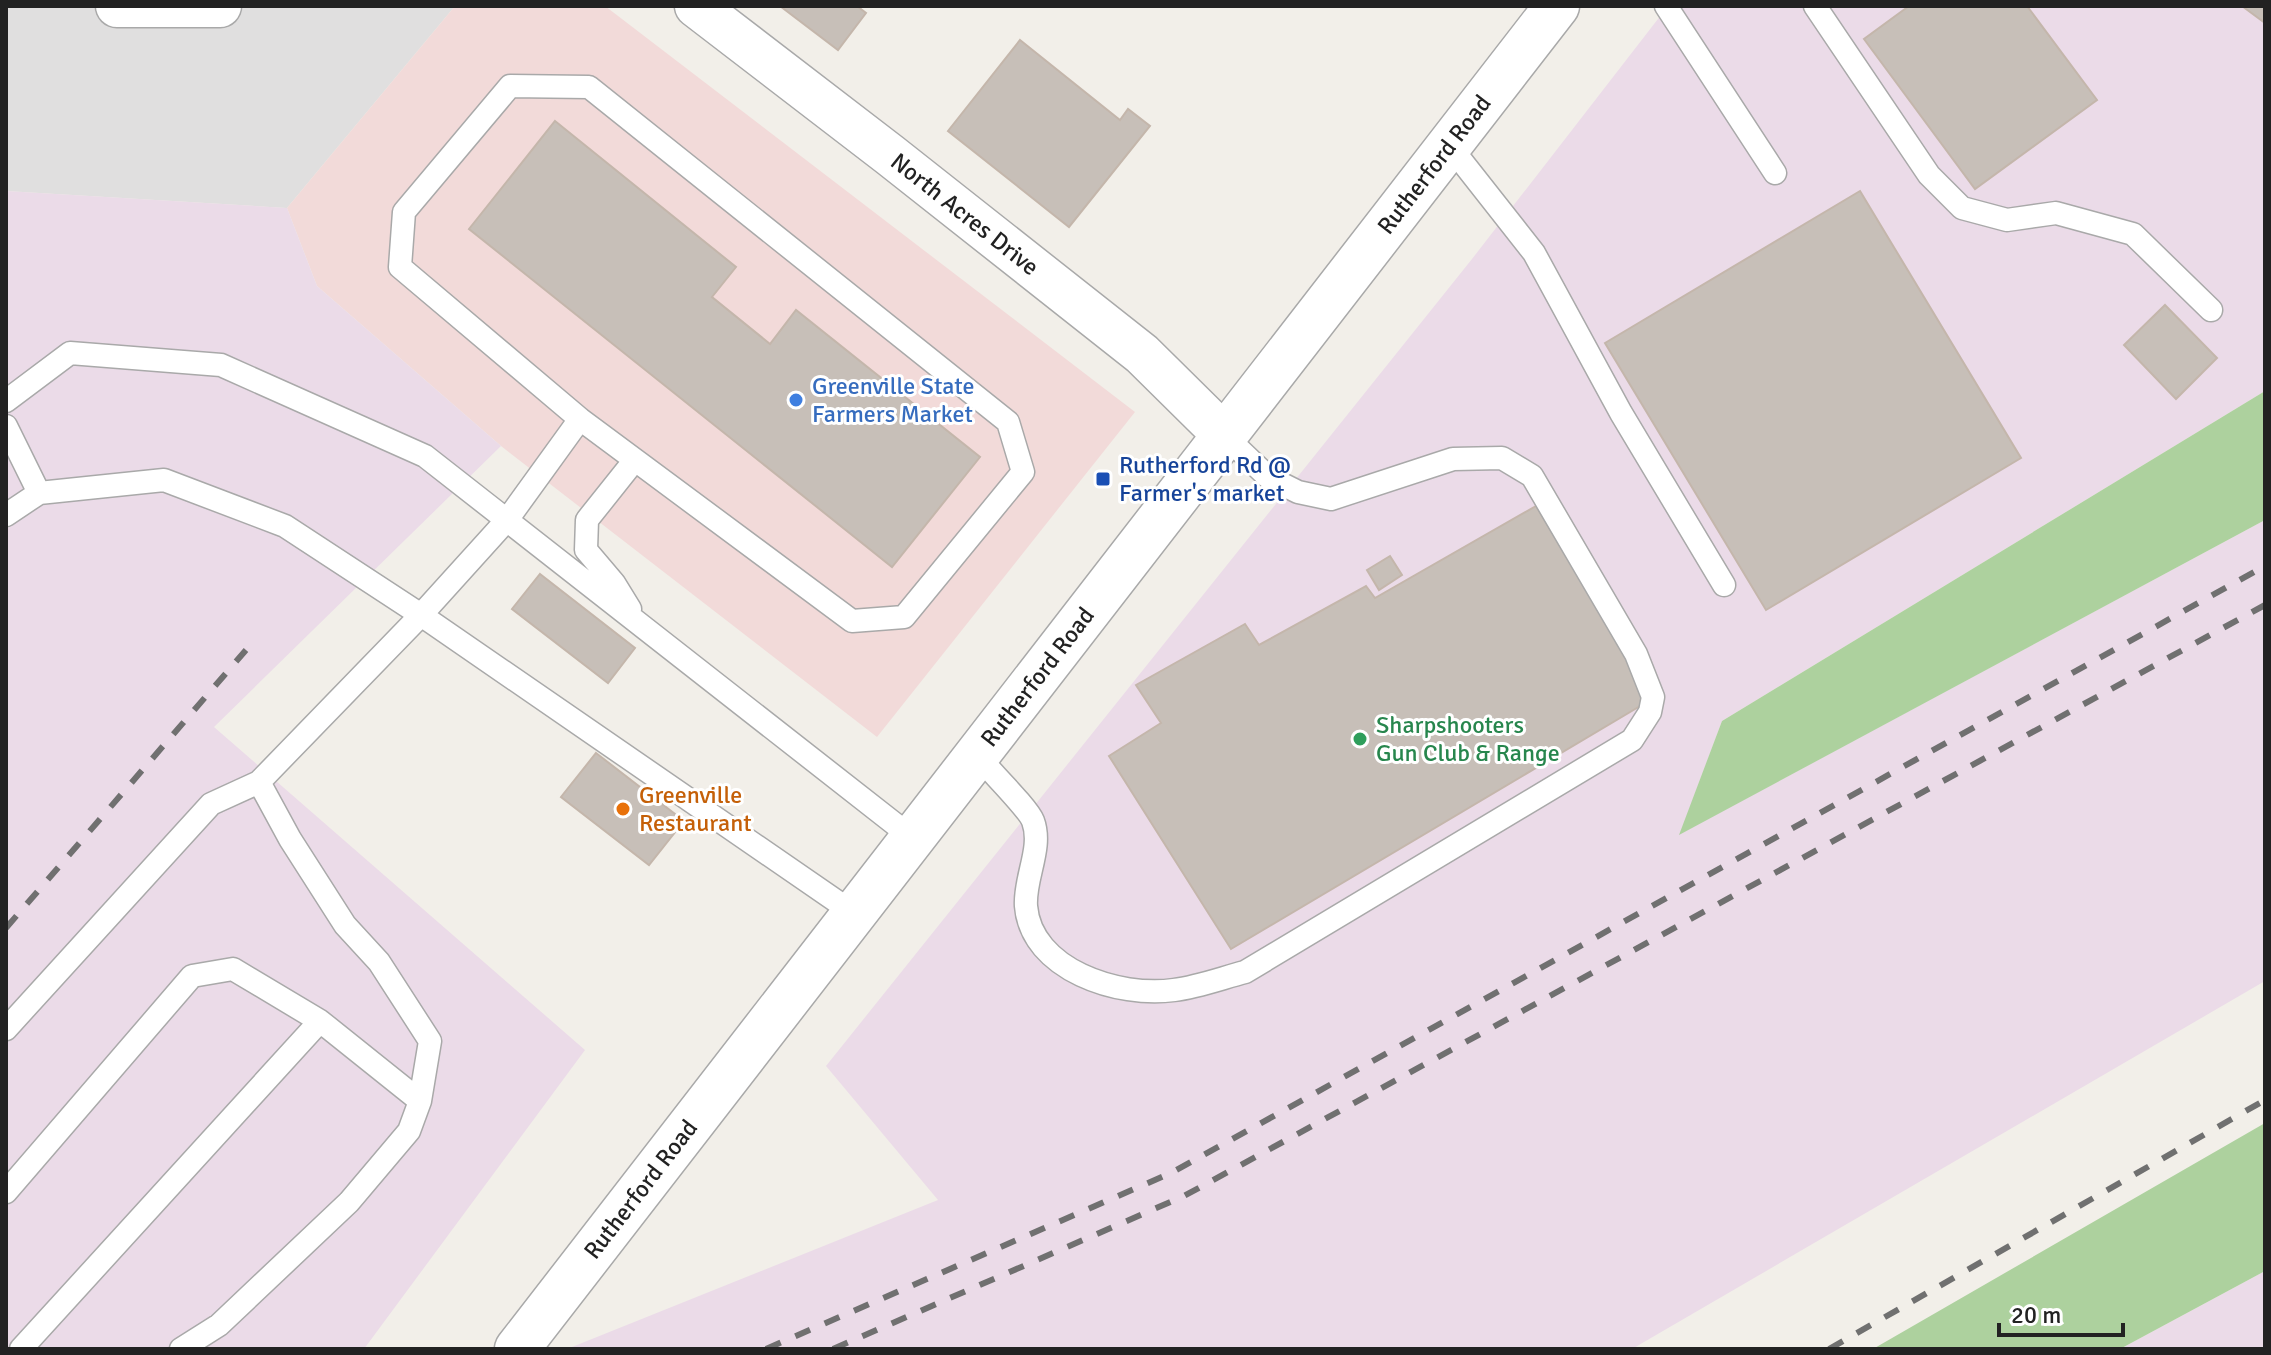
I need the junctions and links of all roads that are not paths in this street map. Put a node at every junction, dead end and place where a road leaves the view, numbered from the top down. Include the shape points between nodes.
1 (117, 6) edge
2 (220, 6) edge
3 (696, 6) edge
4 (1557, 6) edge
5 (1666, 6) edge
6 (1815, 6) edge
7 (1449, 145) junction
8 (1775, 173) dead end
9 (2211, 310) dead end
10 (6, 401) edge
11 (580, 419) junction
12 (6, 426) edge
13 (1223, 434) junction
14 (634, 461) junction
15 (39, 493) junction
16 (6, 515) edge
17 (507, 520) junction
18 (1724, 585) dead end
19 (421, 615) junction
20 (639, 624) junction
21 (978, 756) junction
22 (259, 782) junction
23 (914, 839) junction
24 (855, 914) junction
25 (320, 1021) junction
26 (6, 1029) edge
27 (420, 1101) junction
28 (6, 1192) edge
29 (21, 1349) edge
30 (181, 1349) edge
31 (517, 1349) edge

1 - 2 street
3 - 13 street, North Acres Drive via 1142,354
4 - 7 street, Rutherford Road
5 - 8 lane
6 - 9 lane via 1929,175 1962,208 2007,220 2056,213 2133,234
7 - 13 street, Rutherford Road
7 - 18 lane via 1534,253
10 - 17 lane via 70,353 221,365 425,456
11 - 14 lane
11 - 14 lane via 400,267 404,212 510,86 589,87 1008,422 1023,472 904,617 852,621
11 - 17 lane
12 - 15 lane
13 - 21 street, Rutherford Road
13 - 21 lane via 1268,477 1298,492 1331,499 1453,459 1502,458 1532,476 1636,654 1653,697 1632,740 1245,972 1172,991 1122,988 1080,976 1048,955 1030,930 1026,903 1036,836 1032,819
14 - 20 lane via 587,520 586,550
15 - 16 lane
15 - 19 lane via 164,480 285,526
17 - 19 lane
17 - 20 lane
19 - 22 lane
19 - 24 lane
20 - 23 lane
21 - 23 street, Rutherford Road
22 - 26 lane via 211,804
22 - 27 lane via 345,925 379,962 430,1041
23 - 24 street, Rutherford Road
24 - 31 street, Rutherford Road
25 - 27 lane
25 - 28 lane via 233,969 192,976
25 - 29 lane
27 - 30 lane via 409,1131 349,1202 219,1325

